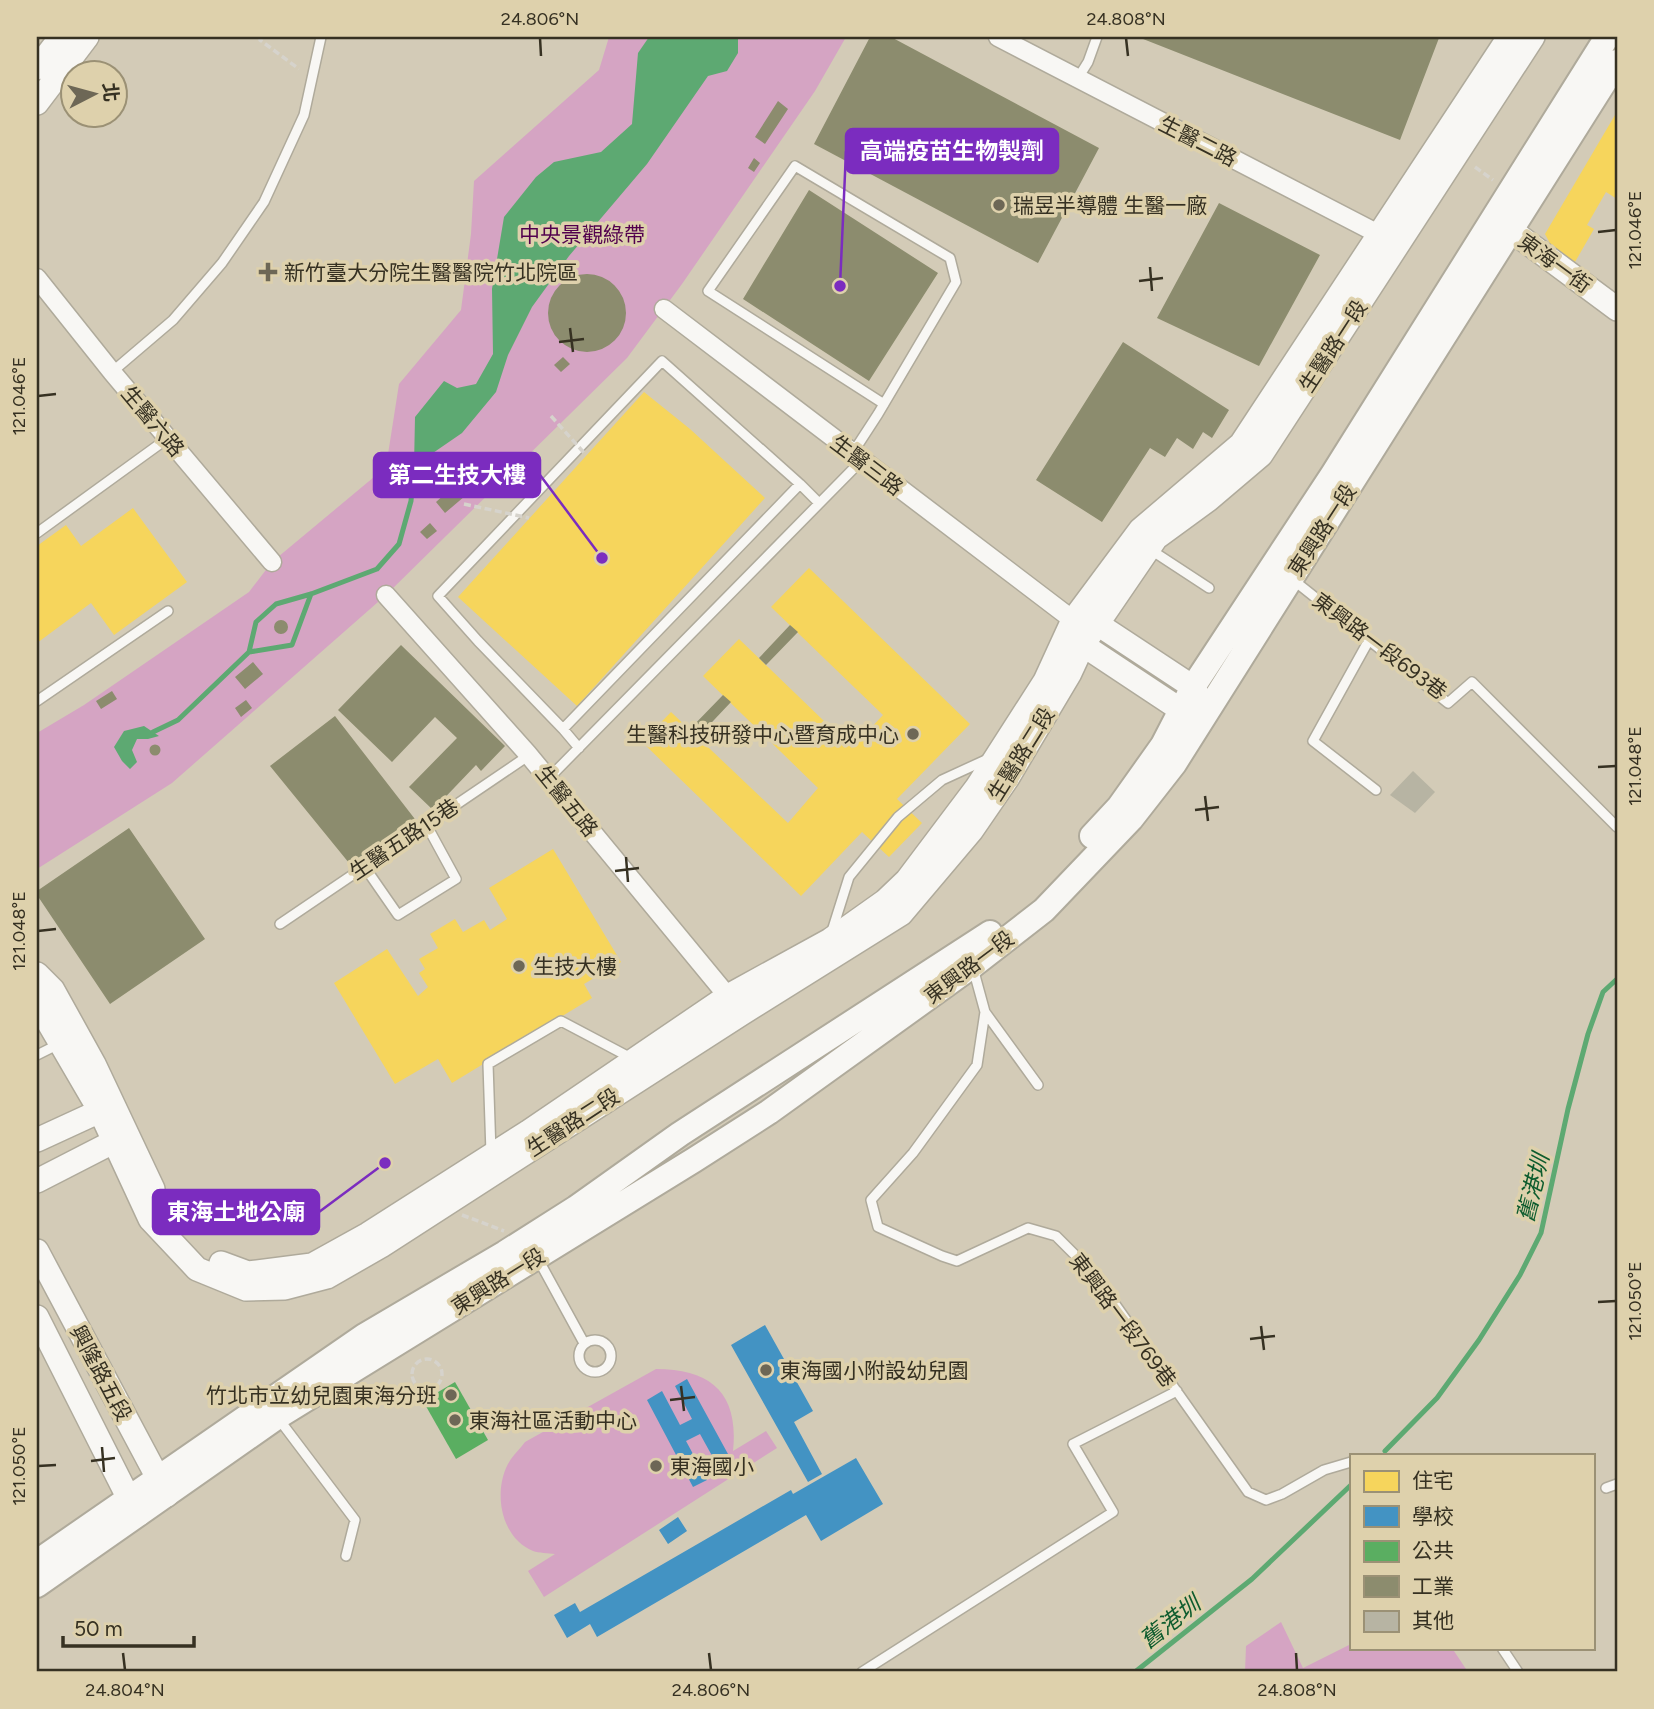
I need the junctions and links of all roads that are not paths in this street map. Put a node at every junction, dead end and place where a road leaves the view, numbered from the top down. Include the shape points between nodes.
1 (61, 37) edge
2 (88, 37) edge
3 (321, 37) edge
4 (998, 37) edge
5 (1097, 37) edge
6 (1509, 37) edge
7 (1533, 37) edge
8 (1607, 37) edge
9 (1617, 62) edge
10 (37, 68) edge
11 (1078, 78) junction
12 (37, 103) edge
13 (1502, 225) junction
14 (1389, 239) junction
15 (37, 278) edge
16 (664, 309) dead end
17 (1617, 309) edge
18 (112, 372) junction
19 (884, 404) junction
20 (168, 438) junction
21 (857, 457) junction
22 (800, 484) junction
23 (819, 503) junction
24 (37, 533) edge
25 (1149, 549) junction
26 (272, 562) dead end
27 (1291, 578) junction
28 (1209, 588) dead end
29 (386, 595) dead end
30 (167, 611) dead end
31 (1073, 620) junction
32 (1099, 625) junction
33 (1369, 640) junction
34 (1083, 645) junction
35 (1193, 687) junction
36 (37, 701) edge
37 (1181, 709) junction
38 (1206, 711) junction
39 (563, 729) junction
40 (579, 748) junction
41 (527, 753) junction
42 (998, 754) junction
43 (548, 779) junction
44 (1376, 790) dead end
45 (426, 824) junction
46 (1617, 827) edge
47 (364, 866) junction
48 (280, 924) dead end
49 (830, 940) junction
50 (968, 959) junction
51 (37, 974) edge
52 (37, 1003) edge
53 (734, 1005) junction
54 (985, 1012) junction
55 (61, 1043) junction
56 (37, 1055) edge
57 (634, 1060) junction
58 (1038, 1085) dead end
59 (111, 1115) junction
60 (37, 1140) edge
61 (113, 1142) junction
62 (491, 1156) junction
63 (37, 1181) edge
64 (532, 1248) junction
65 (37, 1251) edge
66 (37, 1317) edge
67 (584, 1343) dead end
68 (1177, 1391) junction
69 (276, 1417) junction
70 (1350, 1462) edge
71 (1617, 1485) edge
72 (162, 1486) junction
73 (1606, 1488) dead end
74 (134, 1506) junction
75 (346, 1556) dead end
76 (37, 1562) edge
77 (37, 1585) edge
78 (1503, 1650) edge
79 (862, 1672) edge
80 (1518, 1672) edge

1 - 10 street
2 - 12 street
3 - 18 lane via 304,115 264,202 222,263 173,320
4 - 11 street, 生醫二路
5 - 11 lane
6 - 14 street, 生醫路一段
7 - 14 street, 生醫路一段
8 - 13 main road, 東興路一段
9 - 13 main road, 東興路一段
11 - 14 street, 生醫二路
13 - 17 street, 東海一街
13 - 27 main road, 東興路一段
13 - 35 main road, 東興路一段
14 - 25 street, 生醫路一段 via 1261,455 1156,538
14 - 31 street, 生醫路一段 via 1241,444 1140,530
15 - 18 street, 生醫六路
16 - 21 street, 生醫三路
18 - 20 street, 生醫六路
19 - 19 lane via 956,282 950,258 795,166 708,291
19 - 21 lane
20 - 24 lane
20 - 26 street, 生醫六路
21 - 23 lane
21 - 31 street, 生醫三路
22 - 23 lane
22 - 39 lane
22 - 39 lane via 662,361 438,596
23 - 40 lane
25 - 28 lane
25 - 32 street, 生醫路一段
27 - 33 lane, 東興路一段693巷
27 - 38 main road, 東興路一段
29 - 41 street, 生醫五路
30 - 36 lane
31 - 32 street
31 - 34 street
31 - 42 street, 生醫路二段 via 1045,681
32 - 34 street, 生醫路二段
32 - 35 street
33 - 44 lane via 1313,741
33 - 46 lane, 東興路一段693巷 via 1448,703 1472,682
34 - 37 street
34 - 53 street, 生醫路二段 via 1007,779 972,830 901,914
35 - 37 main road, 東興路一段
35 - 38 street
37 - 38 street
37 - 50 main road, 東興路一段 via 1163,745 1119,807 1042,891
38 - 50 main road, 東興路一段 via 1174,764 1131,819 1044,910
39 - 40 lane
40 - 43 lane
41 - 43 street, 生醫五路
41 - 45 lane, 生醫五路15巷
42 - 49 street, 生醫路二段 via 907,880
42 - 49 lane via 942,780 898,817 849,877
43 - 53 street, 生醫五路
45 - 47 lane, 生醫五路15巷
45 - 47 lane via 456,879 398,915
47 - 48 lane, 生醫五路15巷
49 - 53 street, 生醫路二段
50 - 54 lane, 東興路一段769巷
50 - 64 main road, 東興路一段 via 680,1134 576,1208
51 - 59 street, 生醫路二段 via 54,990
52 - 55 street, 生醫路二段
53 - 57 street, 生醫路二段
53 - 61 street, 生醫路二段 via 380,1246 327,1277 285,1288 246,1289 197,1269 150,1219
54 - 58 lane
54 - 68 lane, 東興路一段769巷 via 977,1065 913,1153 871,1200 878,1227 957,1261 1027,1228 1056,1236 1093,1273
55 - 56 lane
55 - 59 street, 生醫路二段
57 - 62 street, 生醫路二段
57 - 62 lane via 561,1021 488,1063
59 - 60 street
59 - 61 street
59 - 62 street, 生醫路二段 via 166,1217 204,1256 248,1273 312,1265
61 - 63 street
64 - 67 lane
64 - 69 main road, 東興路一段
64 - 72 main road, 東興路一段 via 363,1336
65 - 72 street, 興隆路五段
66 - 74 street, 興隆路五段
68 - 70 lane, 東興路一段769巷 via 1248,1492 1266,1500 1324,1470
68 - 79 lane via 1073,1444 1113,1512
69 - 72 main road, 東興路一段
69 - 75 lane via 355,1520
71 - 73 lane
72 - 74 main road, 東興路一段
74 - 76 main road, 東興路一段
74 - 77 main road, 東興路一段
78 - 80 lane

